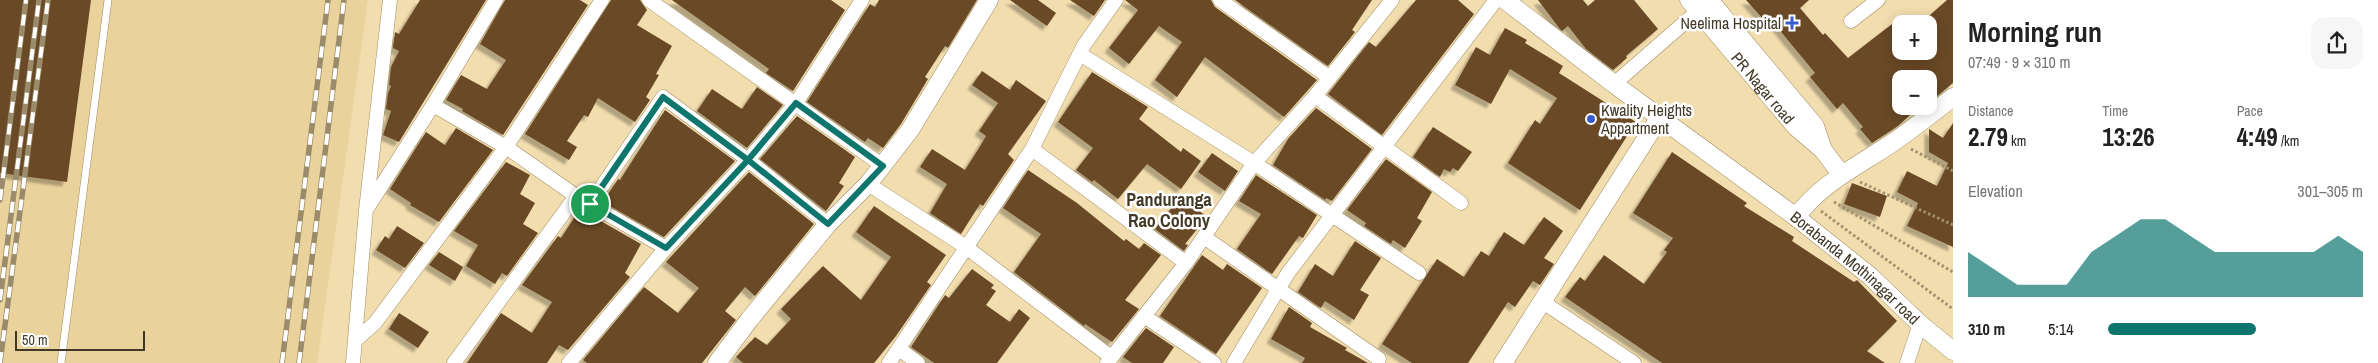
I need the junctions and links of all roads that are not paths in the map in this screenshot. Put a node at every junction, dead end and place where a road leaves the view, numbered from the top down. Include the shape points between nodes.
1 (108, 0) edge
2 (390, 0) edge
3 (496, 0) edge
4 (602, 0) edge
5 (648, 0) edge
6 (989, 0) edge
7 (1116, 0) edge
8 (1220, 0) edge
9 (1392, 0) edge
10 (1496, 0) edge
11 (1505, 0) edge
12 (1878, 0) edge
13 (1703, 2) edge
14 (855, 3) edge
15 (1851, 21) dead end
16 (1080, 54) junction
17 (1330, 78) junction
18 (1614, 84) junction
19 (1315, 96) junction
20 (1953, 97) edge
21 (796, 103) junction
22 (434, 105) junction
23 (1660, 117) junction
24 (1385, 146) junction
25 (506, 147) junction
26 (1032, 149) junction
27 (748, 160) junction
28 (1254, 163) junction
29 (883, 166) junction
30 (1841, 174) junction
31 (868, 184) junction
32 (576, 196) junction
33 (1461, 203) dead end
34 (590, 204) junction
35 (366, 210) junction
36 (1332, 215) junction
37 (1796, 217) junction
38 (828, 224) junction
39 (1204, 237) junction
40 (966, 247) junction
41 (666, 248) junction
42 (1186, 263) junction
43 (1419, 273) dead end
44 (1278, 290) junction
45 (1543, 302) junction
46 (1144, 316) junction
47 (1920, 324) junction
48 (357, 339) junction
49 (899, 349) junction
50 (1953, 351) edge
51 (1379, 359) dead end
52 (1109, 360) edge
53 (61, 363) edge
54 (353, 363) edge
55 (454, 363) edge
56 (569, 363) edge
57 (717, 363) edge
58 (889, 363) edge
59 (918, 363) edge
60 (1214, 363) edge
61 (1234, 363) edge
62 (1503, 363) edge
63 (1634, 363) edge
64 (1907, 363) edge

1 - 53 lane
2 - 35 street
3 - 22 street
4 - 25 street
5 - 21 street
6 - 29 street via 910,130
7 - 16 street
8 - 17 street
9 - 17 street
10 - 24 street
11 - 18 street
12 - 15 street
13 - 18 street
13 - 30 street, PR Nagar road via 1796,127 1823,150
14 - 21 street
16 - 26 street
16 - 28 street
17 - 19 street
18 - 23 street
19 - 24 street
19 - 28 street
20 - 30 street, Borabanda Mothinagar road via 1895,141
21 - 27 street
21 - 29 street
22 - 25 street
22 - 35 street
23 - 37 street
23 - 45 street
24 - 33 street
24 - 36 street
25 - 32 street
25 - 48 street via 375,323
26 - 40 street
26 - 42 street
27 - 34 street via 663,97
27 - 38 street
27 - 41 street
28 - 36 street
28 - 39 street
29 - 31 street
30 - 37 street, Borabanda Mothinagar road via 1813,197
31 - 38 street
31 - 40 street
32 - 34 street
32 - 55 street
34 - 41 street
35 - 48 street
36 - 43 street
36 - 44 street
37 - 47 street, Borabanda Mothinagar road via 1870,276
38 - 57 street
39 - 42 street
39 - 44 street
40 - 49 street
40 - 52 street
41 - 56 street
42 - 46 street
44 - 51 street
44 - 61 street
45 - 62 street
45 - 63 street
46 - 52 street
46 - 60 street
47 - 50 street, Borabanda Mothinagar road
47 - 64 street
48 - 54 street
49 - 58 street
49 - 59 street

